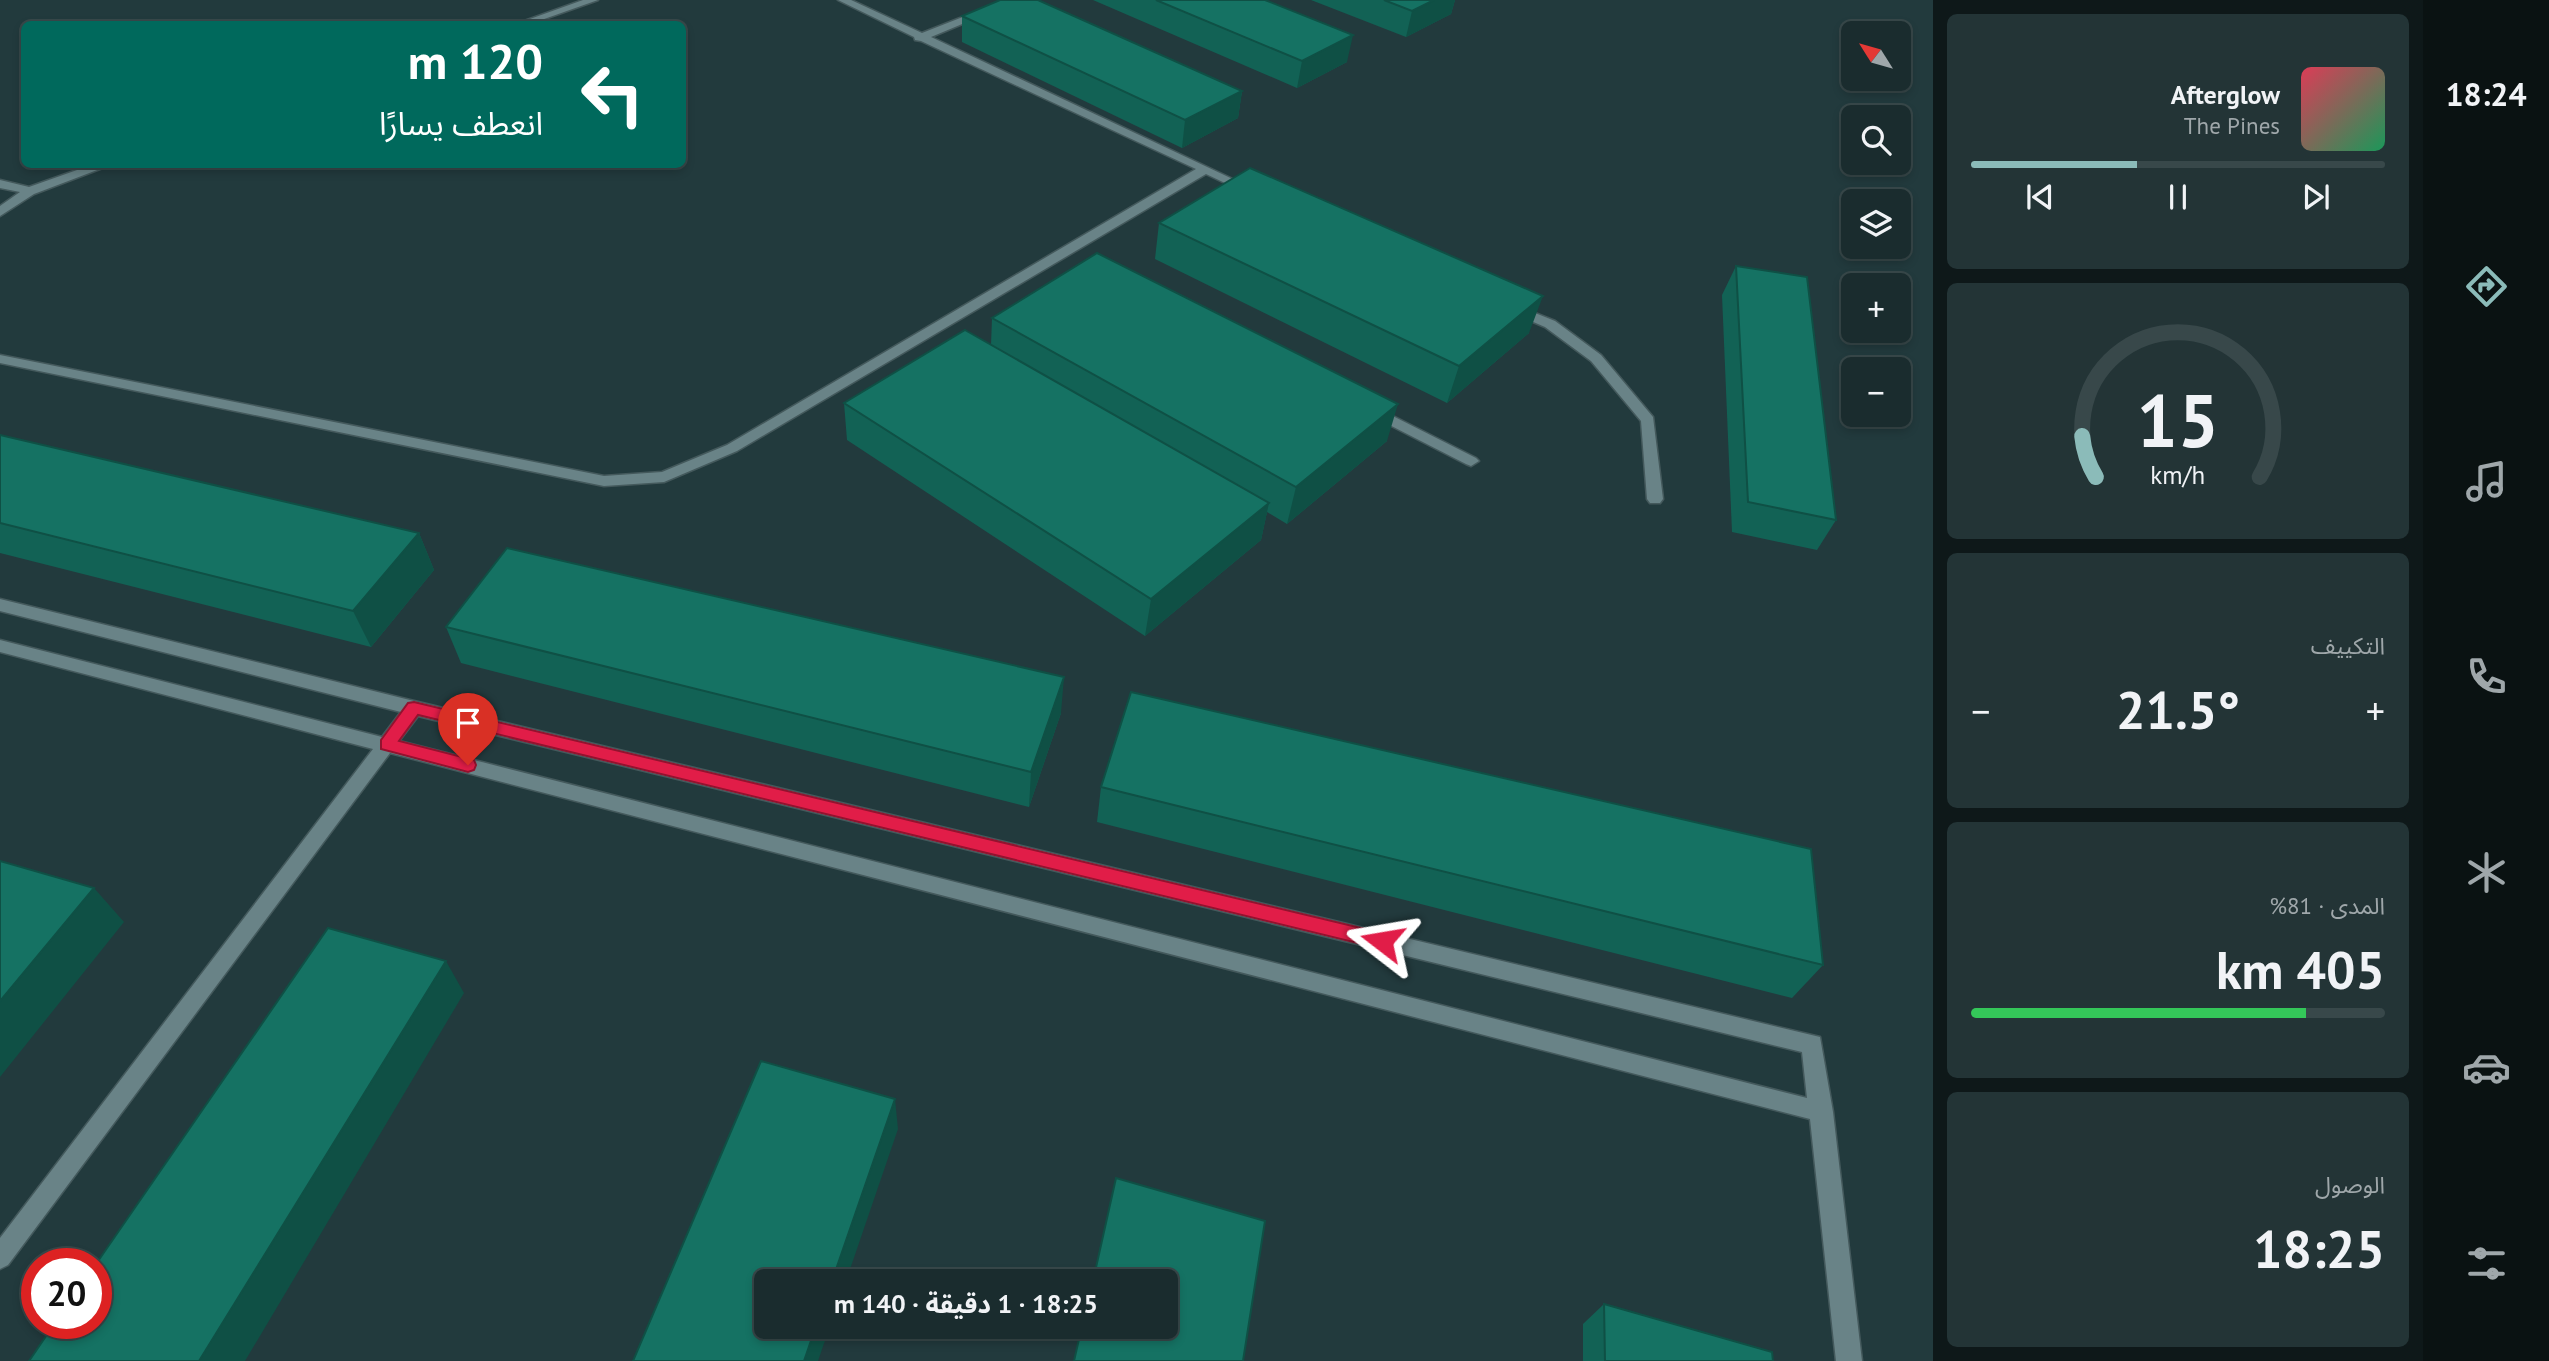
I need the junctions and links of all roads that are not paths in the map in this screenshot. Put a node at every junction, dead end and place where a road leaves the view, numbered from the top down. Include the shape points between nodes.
1 (593, 0) edge
2 (843, 0) edge
3 (1011, 1) edge
4 (530, 21) edge
5 (919, 38) junction
6 (96, 168) edge
7 (1204, 170) junction
8 (0, 184) edge
9 (30, 191) junction
10 (1266, 197) edge
11 (0, 212) edge
12 (1501, 302) edge
13 (0, 359) edge
14 (1359, 404) edge
15 (1471, 461) dead end
16 (1655, 499) dead end
17 (0, 605) edge
18 (0, 646) edge
19 (414, 708) junction
20 (387, 744) junction
21 (1822, 1112) junction
22 (0, 1257) edge
23 (1849, 1361) edge

1 - 4 lane
2 - 5 lane
3 - 5 lane
5 - 7 lane
6 - 9 lane
7 - 10 lane
7 - 13 lane via 1069,255 732,448 664,477 604,481
8 - 9 lane
9 - 11 lane
12 - 16 lane via 1550,324 1596,358 1648,420
14 - 15 lane
17 - 19 lane
18 - 20 lane
19 - 20 lane
19 - 21 lane via 1812,1044
20 - 21 lane
20 - 22 lane
21 - 23 lane

